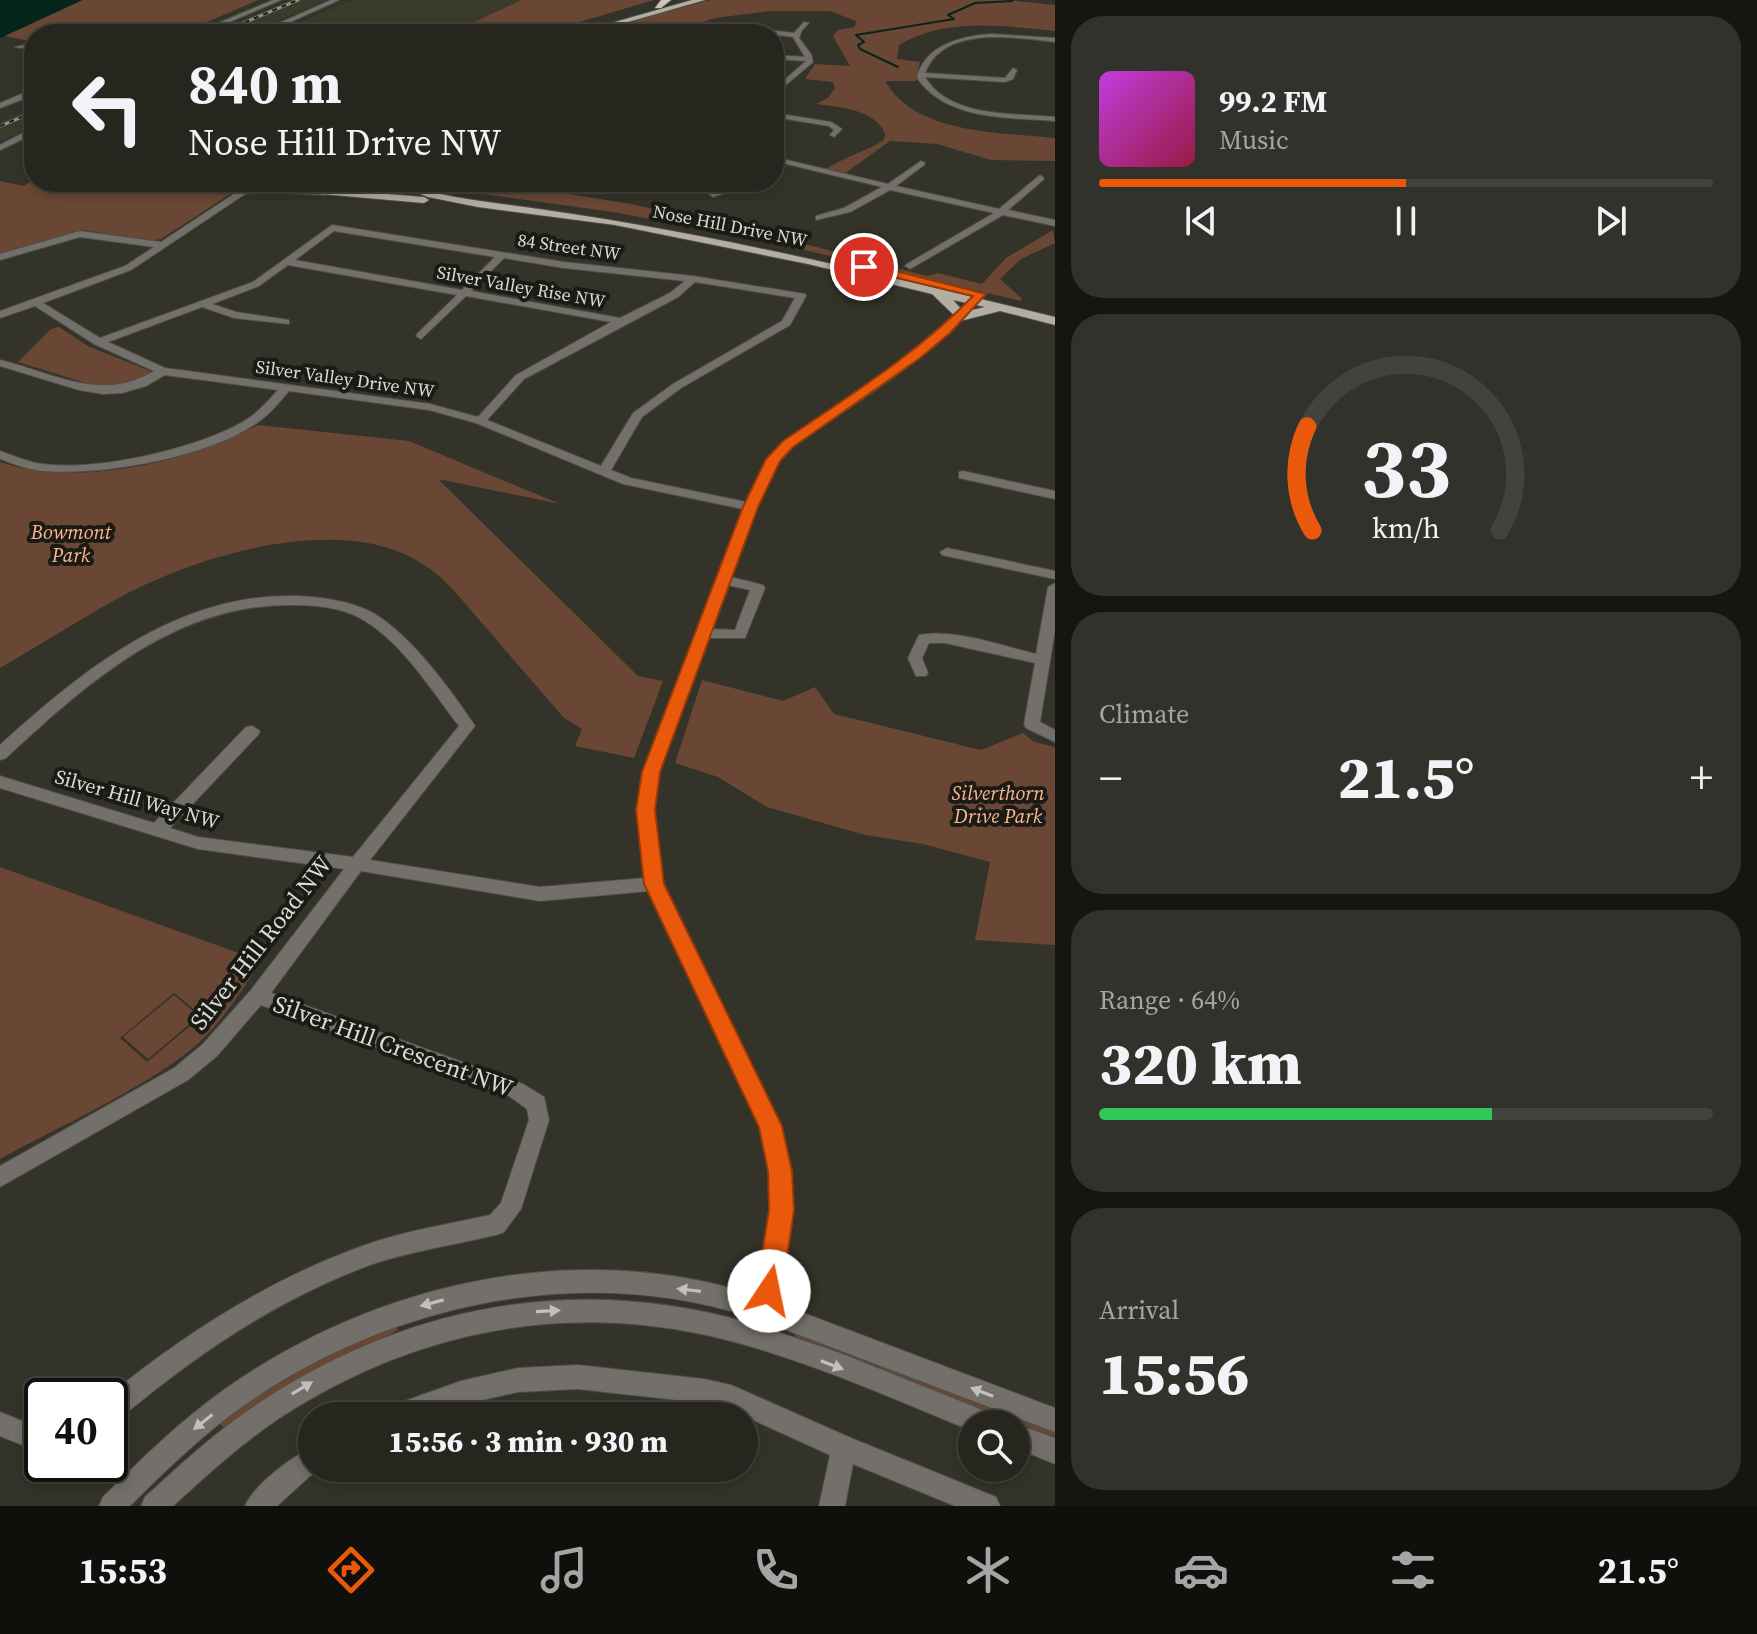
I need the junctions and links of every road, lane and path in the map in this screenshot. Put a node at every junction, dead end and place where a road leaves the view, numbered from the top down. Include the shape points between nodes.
1 (262, 0) edge
2 (278, 0) edge
3 (336, 0) edge
4 (667, 0) edge
5 (682, 0) edge
6 (701, 0) edge
7 (658, 6) junction
8 (806, 23) dead end
9 (205, 24) edge
10 (219, 24) edge
11 (281, 24) edge
12 (592, 24) edge
13 (613, 24) edge
14 (784, 33) edge
15 (797, 35) junction
16 (1055, 40) edge
17 (784, 58) edge
18 (810, 59) junction
19 (1013, 70) dead end
20 (922, 75) junction
21 (784, 88) edge
22 (24, 96) edge
23 (24, 104) edge
24 (1, 105) edge
25 (0, 114) edge
26 (784, 117) edge
27 (1055, 119) edge
28 (834, 135) dead end
29 (24, 136) edge
30 (0, 148) edge
31 (921, 163) dead end
32 (784, 165) edge
33 (790, 167) junction
34 (784, 170) edge
35 (1040, 178) dead end
36 (887, 189) junction
37 (244, 192) edge
38 (325, 192) edge
39 (423, 192) edge
40 (456, 192) edge
41 (720, 192) edge
42 (713, 194) dead end
43 (478, 204) junction
44 (999, 214) junction
45 (819, 218) dead end
46 (1055, 225) edge
47 (160, 245) junction
48 (503, 254) junction
49 (0, 257) edge
50 (289, 262) junction
51 (910, 266) dead end
52 (693, 279) junction
53 (931, 291) junction
54 (464, 292) junction
55 (977, 298) junction
56 (34, 301) junction
57 (206, 305) junction
58 (1007, 309) junction
59 (1055, 312) edge
60 (0, 315) edge
61 (960, 317) junction
62 (621, 321) junction
63 (1055, 321) edge
64 (285, 322) dead end
65 (421, 336) dead end
66 (98, 342) junction
67 (0, 363) edge
68 (163, 371) junction
69 (285, 389) junction
70 (480, 421) junction
71 (0, 455) edge
72 (603, 473) junction
73 (963, 475) dead end
74 (1055, 495) edge
75 (750, 507) junction
76 (947, 552) dead end
77 (1055, 575) edge
78 (724, 580) junction
79 (1055, 587) edge
80 (704, 633) junction
81 (1043, 660) junction
82 (921, 673) dead end
83 (252, 731) dead end
84 (1048, 734) edge
85 (0, 754) edge
86 (0, 782) edge
87 (158, 830) junction
88 (357, 864) junction
89 (654, 884) junction
90 (258, 996) junction
91 (0, 1177) edge
92 (765, 1309) junction
93 (759, 1337) junction
94 (128, 1397) edge
95 (436, 1402) edge
96 (742, 1402) edge
97 (758, 1409) edge
98 (958, 1413) edge
99 (1055, 1420) edge
100 (0, 1424) edge
101 (24, 1434) edge
102 (1030, 1441) edge
103 (844, 1448) junction
104 (1055, 1451) edge
105 (298, 1470) edge
106 (112, 1506) edge
107 (154, 1506) edge
108 (258, 1506) edge
109 (832, 1506) edge
110 (987, 1506) edge

1 - 9 street
2 - 10 street
3 - 11 street
4 - 7 highway
5 - 7 main road
6 - 13 main road
7 - 12 main road
8 - 15 street
14 - 15 street
15 - 18 street
16 - 20 street via 980,37 951,42 924,65
17 - 18 street
18 - 21 street via 798,81
19 - 20 street via 1005,80
20 - 27 street via 924,85 948,104
22 - 24 street
23 - 25 street
26 - 28 street via 831,124 838,129
29 - 30 street
31 - 36 street
32 - 33 street
33 - 34 street
33 - 36 street
35 - 44 street
36 - 44 street
36 - 45 street via 842,213
37 - 47 street
38 - 43 main road
39 - 43 main road, Nose Hill Drive NW
40 - 55 main road, Nose Hill Drive NW via 675,226
41 - 42 street
43 - 53 main road, Nose Hill Drive NW via 684,234
44 - 46 street
44 - 51 street
47 - 49 street via 80,234
47 - 56 street via 128,268
48 - 50 street, 84 Street NW via 332,228
48 - 52 street, 84 Street NW
48 - 54 street
50 - 54 street, Silver Valley Rise NW
50 - 57 street via 256,284
52 - 62 street via 674,295
52 - 72 street, 84 Street NW via 801,296 786,323 637,415
53 - 55 main road, Nose Hill Drive NW
53 - 61 main road via 950,302
54 - 62 street, Silver Valley Rise NW
54 - 65 street
55 - 58 main road, Nose Hill Drive NW
55 - 59 main road, Nose Hill Drive NW
55 - 61 street
56 - 60 street
56 - 66 street, Silver Valley Drive NW
57 - 64 street
57 - 66 street
58 - 61 main road
58 - 63 main road, Nose Hill Drive NW
61 - 75 street via 915,356 788,444 773,459
62 - 70 street, Silver Valley Rise NW via 520,377
66 - 68 street, Silver Valley Drive NW
67 - 68 street via 103,393 146,384
68 - 69 street, Silver Valley Drive NW
69 - 70 street, Silver Valley Drive NW via 430,407
69 - 71 street via 246,426 210,443 79,468 39,467
70 - 72 street, Silver Valley Drive NW
72 - 75 street, Silver Valley Drive NW
73 - 74 street
75 - 78 street
76 - 77 street
78 - 80 street
78 - 80 street via 758,588 740,635
79 - 81 street
80 - 89 street via 651,772 646,829
81 - 82 street via 924,638 915,658
81 - 84 street via 1032,724
83 - 87 street
85 - 88 street via 62,697 167,627 244,602 292,599 336,604 373,619 404,647 467,726
86 - 87 street, Silver Hill Way NW
87 - 88 street, Silver Hill Way NW via 198,843
88 - 89 street, Silver Hill Way NW via 540,894
88 - 90 street, Silver Hill Road NW
89 - 92 street via 771,1126 781,1210
90 - 91 street, Silver Hill Road NW via 181,1074
90 - 94 street, Silver Hill Crescent NW via 516,1090 537,1104 539,1120 510,1209 496,1224 373,1254 297,1285 213,1333
92 - 93 street
99 -> 92 street
92 -> 106 street via 701,1292 579,1281 476,1291 412,1308 331,1339 277,1369 183,1438
93 -> 98 street
107 -> 93 street via 212,1451 322,1376 398,1342 451,1326 530,1312 614,1310 690,1320
95 - 96 street via 518,1380 578,1377 635,1381
97 - 103 street
100 - 101 street
102 - 104 street
103 - 109 street
103 - 110 street
105 - 108 street

